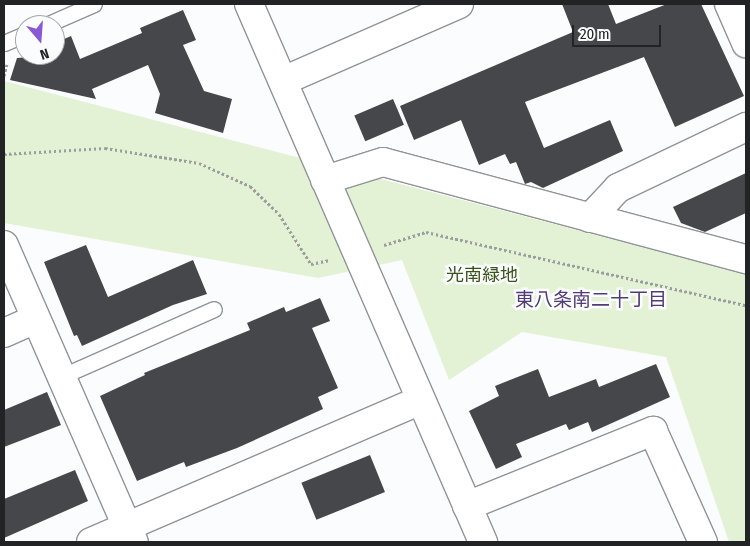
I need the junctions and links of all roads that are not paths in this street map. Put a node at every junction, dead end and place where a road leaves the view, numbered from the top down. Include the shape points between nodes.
1 (94, 4) edge
2 (249, 4) edge
3 (459, 4) edge
4 (729, 4) edge
5 (65, 17) edge
6 (746, 43) edge
7 (283, 81) junction
8 (746, 127) edge
9 (325, 180) junction
10 (590, 218) junction
11 (4, 245) edge
12 (746, 259) edge
13 (214, 309) dead end
14 (35, 319) junction
15 (4, 333) edge
16 (60, 377) junction
17 (419, 401) junction
18 (468, 506) junction
19 (130, 535) edge
20 (91, 542) edge
21 (483, 542) edge
22 (703, 542) edge

1 - 5 lane
2 - 7 street
3 - 7 street
4 - 6 street
7 - 9 street
8 - 10 street via 618,188
9 - 10 street via 383,162
9 - 17 street
10 - 12 street
11 - 14 street
13 - 16 lane
14 - 15 street
14 - 16 street
16 - 19 street
17 - 18 street
17 - 19 street
18 - 21 street
18 - 22 street via 653,431
19 - 20 street

